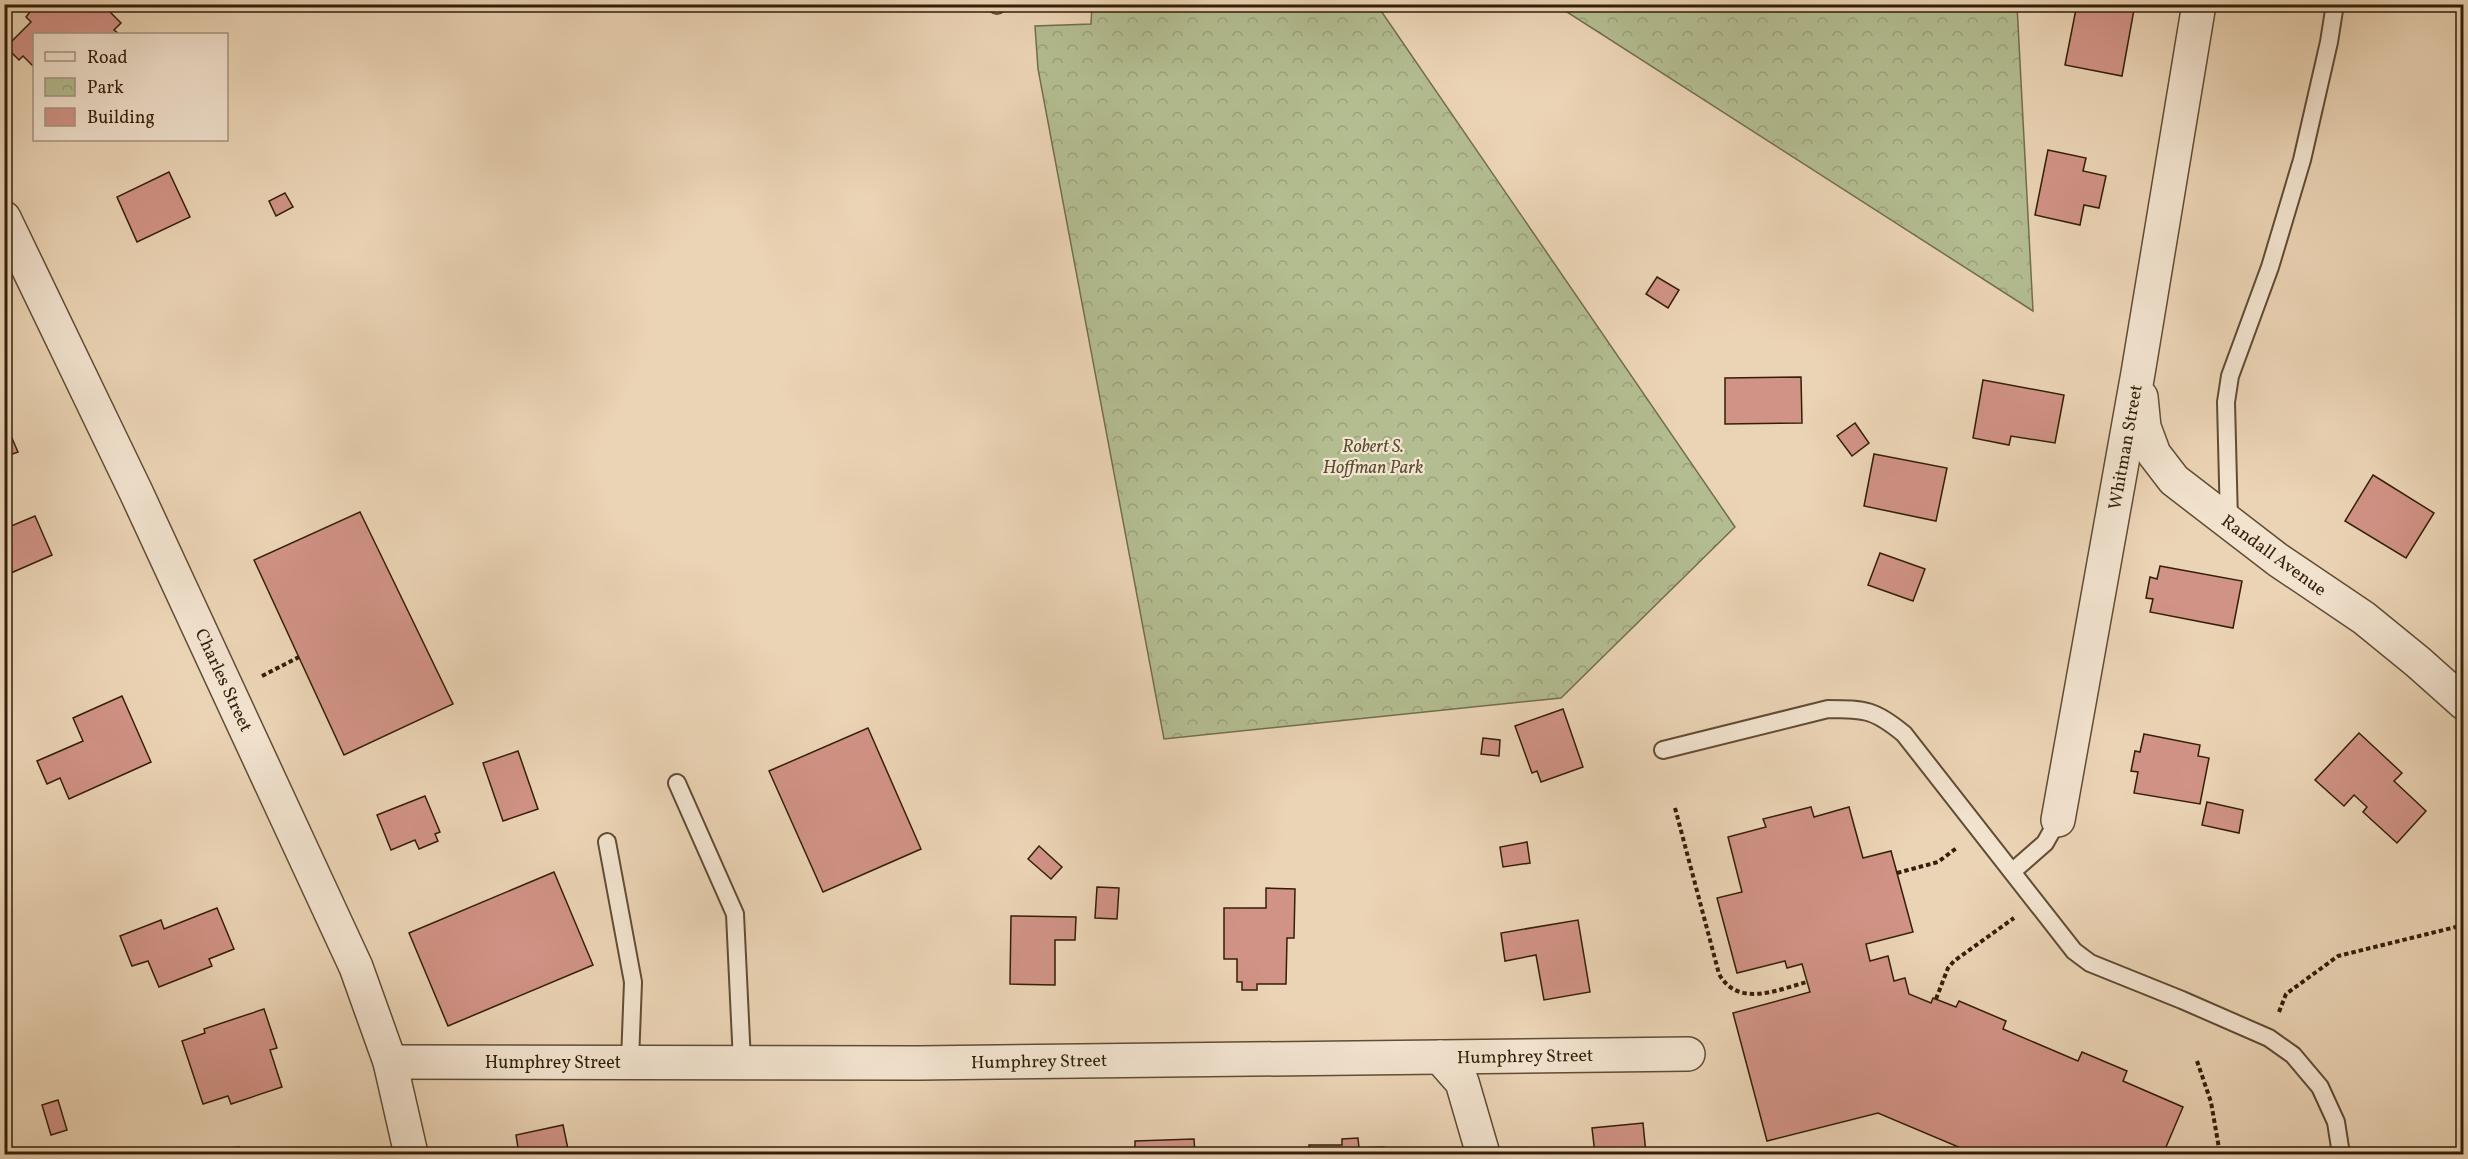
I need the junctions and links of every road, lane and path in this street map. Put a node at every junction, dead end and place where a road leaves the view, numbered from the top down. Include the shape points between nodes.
1 (2199, 4) edge
2 (2335, 4) edge
3 (4, 218) edge
4 (2138, 373) junction
5 (2229, 523) junction
6 (2463, 703) edge
7 (1663, 750) dead end
8 (677, 783) dead end
9 (1675, 808) dead end
10 (2058, 820) joint
11 (1980, 830) junction
12 (607, 842) dead end
13 (2013, 871) junction
14 (1897, 873) dead end
15 (2036, 901) junction
16 (2463, 926) edge
17 (1807, 982) dead end
18 (1936, 999) dead end
19 (2269, 1038) junction
20 (1688, 1054) dead end
21 (1440, 1058) junction
22 (630, 1061) junction
23 (2198, 1061) dead end
24 (390, 1062) junction
25 (742, 1062) junction
26 (411, 1155) edge
27 (1483, 1155) edge
28 (2220, 1155) edge
29 (2341, 1155) edge

1 - 4 street, Whitman Street
2 - 5 lane via 2302,160 2270,267 2230,376 2226,402
3 - 24 street, Charles Street via 356,967
4 - 5 street, Randall Avenue via 2144,427 2154,454 2174,480
4 - 10 street, Whitman Street
5 - 6 street, Randall Avenue via 2364,618
7 - 11 lane via 1828,709 1856,709 1882,716 1904,734
8 - 25 lane via 735,914
9 - 17 path via 1724,983 1732,990 1758,994
10 - 13 lane, Whitman Street via 2045,843
11 - 13 lane
11 - 14 path via 1938,862
12 - 22 lane via 633,982
13 - 15 lane
15 - 18 path via 1954,961
15 - 19 lane via 2074,951 2090,963
16 - 19 path via 2338,956 2286,994
19 - 29 lane via 2293,1056 2320,1087 2336,1122
20 - 21 street, Humphrey Street
21 - 25 street, Humphrey Street
21 - 27 street via 1462,1082
22 - 24 street, Humphrey Street
22 - 25 street, Humphrey Street
23 - 28 path via 2211,1102
24 - 26 street, Charles Street

